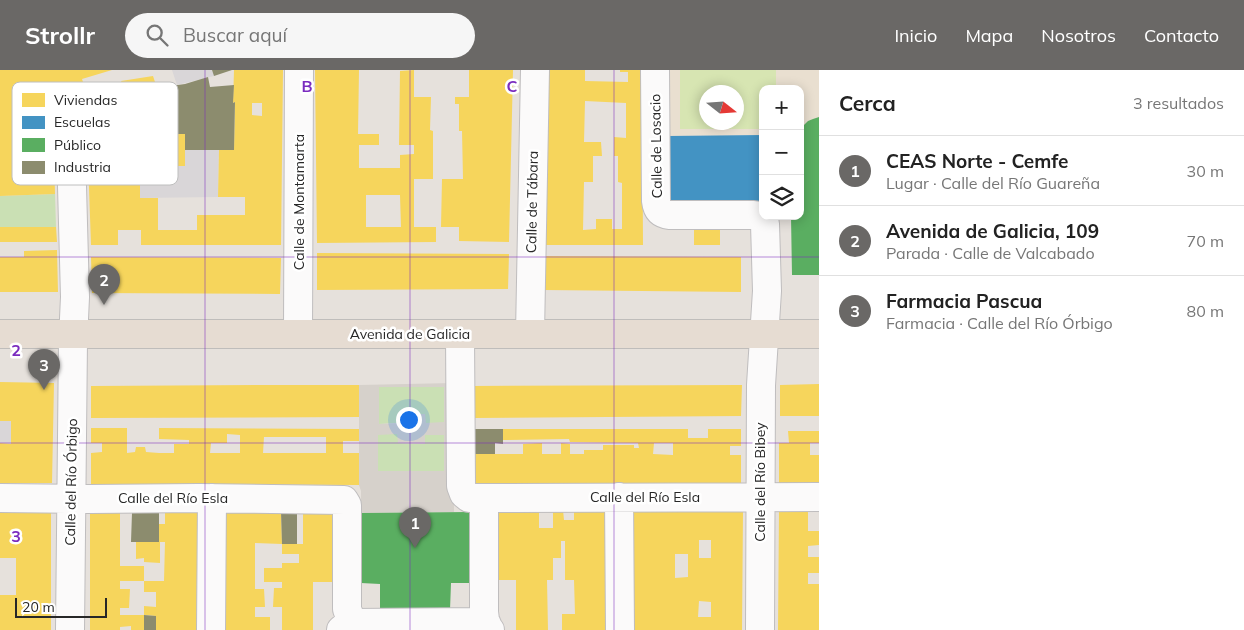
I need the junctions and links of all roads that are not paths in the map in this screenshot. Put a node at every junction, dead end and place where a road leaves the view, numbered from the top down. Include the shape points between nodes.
1 (299, 70) edge
2 (535, 70) edge
3 (655, 70) edge
4 (72, 185) edge
5 (0, 334) edge
6 (73, 334) junction
7 (298, 334) junction
8 (460, 334) junction
9 (530, 334) junction
10 (764, 334) junction
11 (819, 334) edge
12 (619, 497) junction
13 (760, 497) junction
14 (819, 497) edge
15 (0, 498) edge
16 (71, 498) junction
17 (212, 498) junction
18 (478, 499) junction
19 (346, 627) edge
20 (489, 628) edge
21 (70, 630) edge
22 (211, 630) edge
23 (620, 630) edge
24 (760, 630) edge

1 - 7 street, Calle de Montamarta
2 - 9 street, Calle de Tábara
3 - 10 street, Calle de Losacio via 657,208 670,216 754,215 762,219 766,224
4 - 6 street, Calle del Río Órbigo
5 - 6 highway, Avenida de Galicia
6 - 7 highway, Avenida de Galicia
6 - 16 street, Calle del Río Órbigo
7 - 8 highway, Avenida de Galicia
8 - 9 highway, Avenida de Galicia
8 - 18 street via 461,486 464,494
9 - 10 highway, Avenida de Galicia
10 - 11 highway, Avenida de Galicia
10 - 13 street, Calle del Río Bibey
12 - 13 street, Calle del Río Esla
12 - 18 street, Calle del Río Esla
12 - 23 street
13 - 14 street, Calle del Río Esla
13 - 24 street, Calle del Río Bibey
15 - 16 street, Calle del Río Esla
16 - 17 street, Calle del Río Esla
16 - 21 street, Calle del Río Órbigo
17 - 19 street, Calle del Río Esla via 345,501 350,621
17 - 22 street
18 - 20 street via 484,612
19 - 20 street via 475,622

